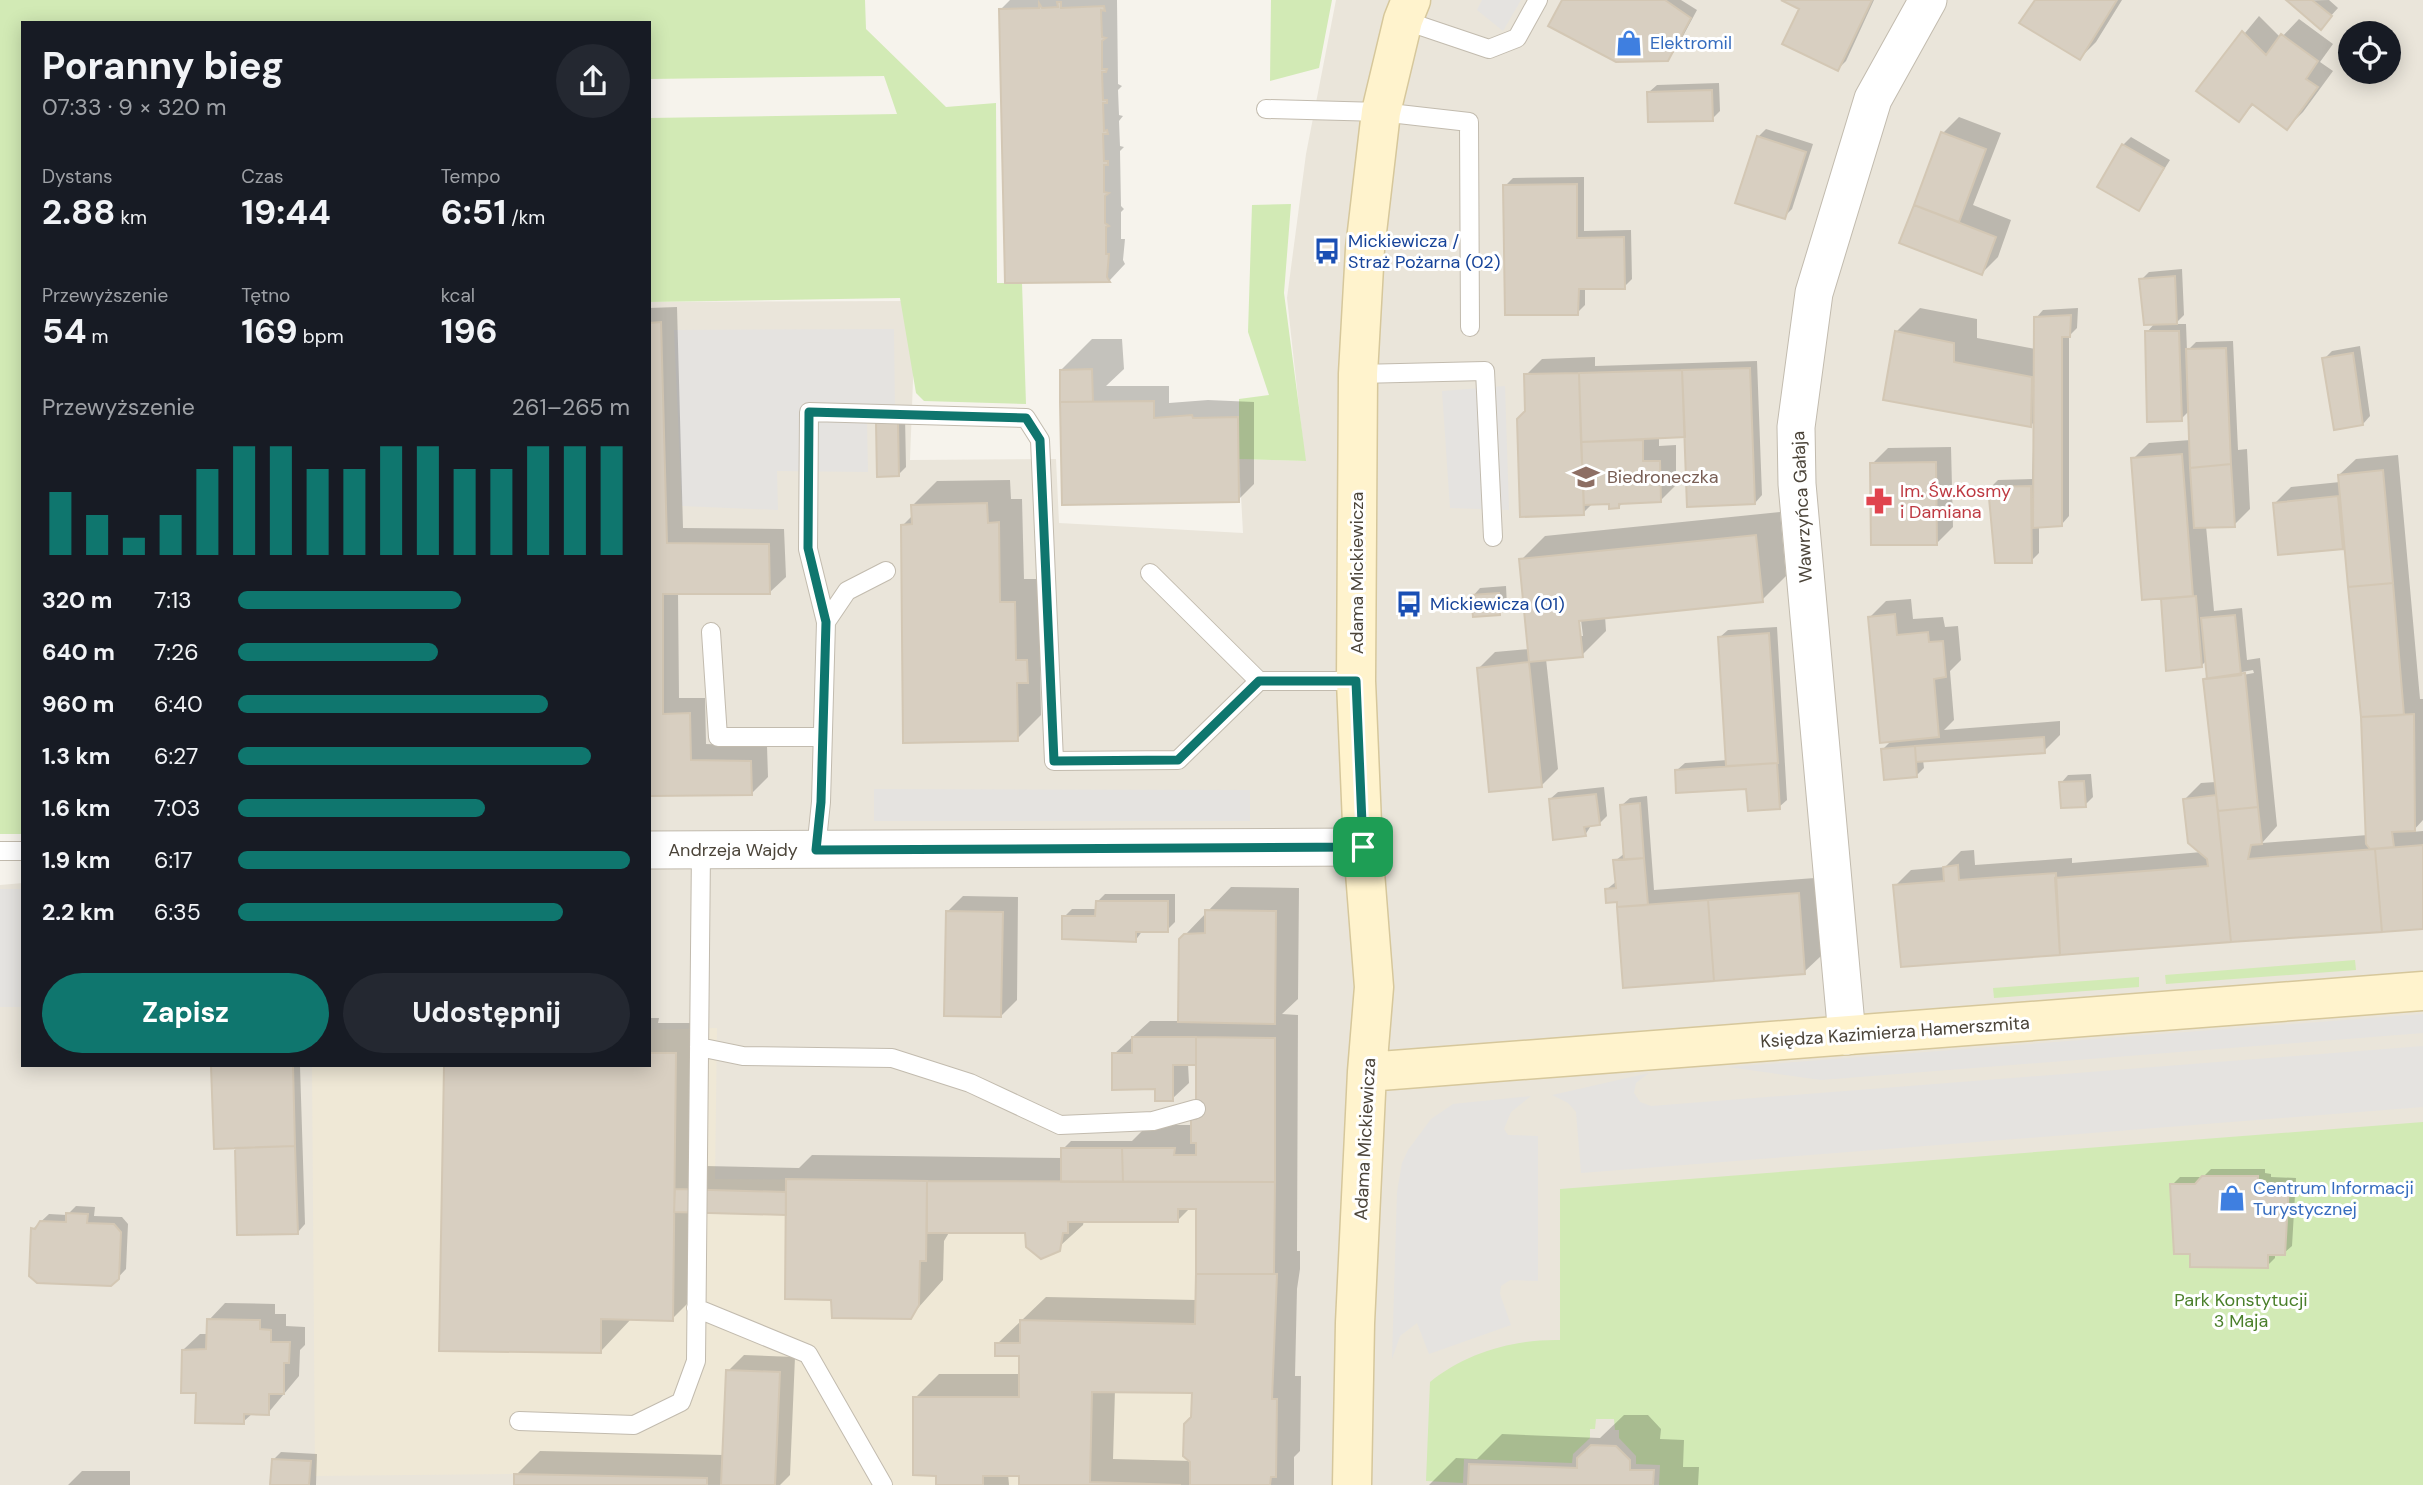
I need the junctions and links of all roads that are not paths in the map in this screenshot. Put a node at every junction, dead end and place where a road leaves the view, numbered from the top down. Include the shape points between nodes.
1 (1538, 0) edge
2 (1928, 0) edge
3 (1407, 10) edge
4 (1266, 108) dead end
5 (1381, 112) junction
6 (1469, 327) dead end
7 (1358, 374) junction
8 (1493, 537) dead end
9 (886, 571) dead end
10 (1150, 573) dead end
11 (826, 622) junction
12 (711, 632) dead end
13 (1259, 681) junction
14 (1356, 681) junction
15 (821, 737) junction
16 (1363, 847) junction
17 (651, 850) edge
18 (701, 850) junction
19 (816, 850) junction
20 (0, 851) edge
21 (21, 851) edge
22 (2423, 991) edge
23 (1847, 1036) junction
24 (699, 1046) junction
25 (1367, 1072) junction
26 (1196, 1109) dead end
27 (696, 1308) junction
28 (519, 1421) dead end
29 (883, 1485) edge
30 (1352, 1485) edge

1 - 3 lane via 1517,38 1489,48
2 - 23 street, Wawrzyńca Gałaja via 1873,99 1814,293 1796,427 1797,484
3 - 5 street, Adama Mickiewicza
4 - 5 lane
5 - 6 lane via 1469,122
5 - 7 street, Adama Mickiewicza via 1365,248
7 - 8 lane via 1485,371
7 - 14 street, Adama Mickiewicza
9 - 11 lane via 847,590
10 - 13 lane
11 - 13 lane via 808,548 809,412 1026,418 1040,440 1054,761 1178,760
11 - 15 lane
12 - 15 lane via 718,737
13 - 14 lane
14 - 16 street, Adama Mickiewicza
15 - 19 lane
16 - 19 street, Andrzeja Wajdy
16 - 25 street, Adama Mickiewicza via 1374,987
17 - 18 street, Andrzeja Wajdy
18 - 19 street, Andrzeja Wajdy
18 - 24 lane
20 - 21 lane
22 - 23 street, Księdza Kazimierza Hamerszmita
23 - 25 street, Księdza Kazimierza Hamerszmita
24 - 26 lane via 744,1056 892,1058 970,1083 1060,1125 1153,1121
24 - 27 lane
25 - 30 street, Adama Mickiewicza
27 - 28 lane via 696,1361 681,1402 634,1425
27 - 29 lane via 807,1354

